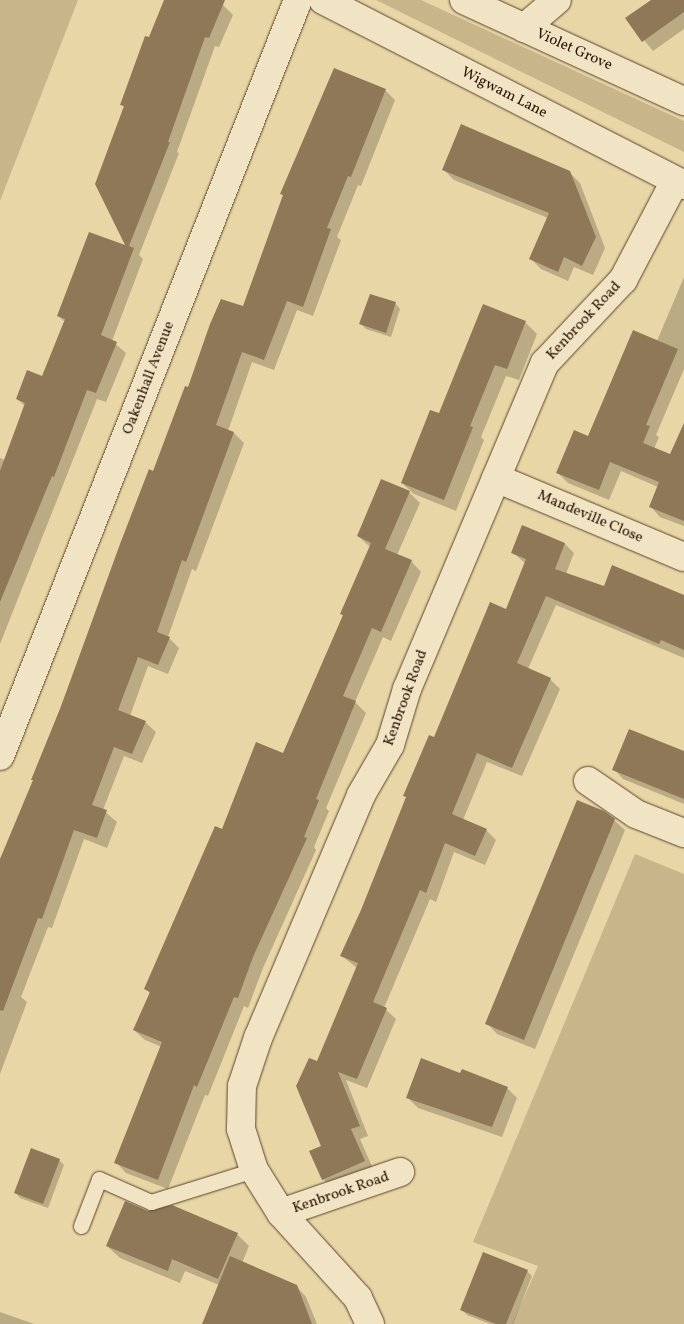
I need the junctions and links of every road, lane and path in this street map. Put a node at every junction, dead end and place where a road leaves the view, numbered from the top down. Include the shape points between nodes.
1 (298, 0) edge
2 (323, 0) edge
3 (464, 0) edge
4 (557, 0) edge
5 (524, 28) junction
6 (684, 100) edge
7 (680, 183) edge
8 (496, 478) junction
9 (684, 557) edge
10 (0, 756) edge
11 (588, 781) dead end
12 (684, 833) edge
13 (254, 1170) junction
14 (400, 1172) dead end
15 (281, 1213) junction
16 (81, 1226) dead end
17 (370, 1324) edge

1 - 10 street, Oakenhall Avenue
2 - 7 street, Wigwam Lane
3 - 5 street, Violet Grove
4 - 5 street
5 - 6 street, Violet Grove
7 - 8 street, Kenbrook Road via 623,280 545,363
8 - 9 street, Mandeville Close
8 - 13 street, Kenbrook Road via 407,689 390,745 361,795 258,1038 242,1086 242,1129
11 - 12 street via 636,814
13 - 15 street, Kenbrook Road
13 - 16 lane via 151,1202 99,1179
14 - 15 street, Kenbrook Road
15 - 17 street, Kenbrook Road via 358,1298

